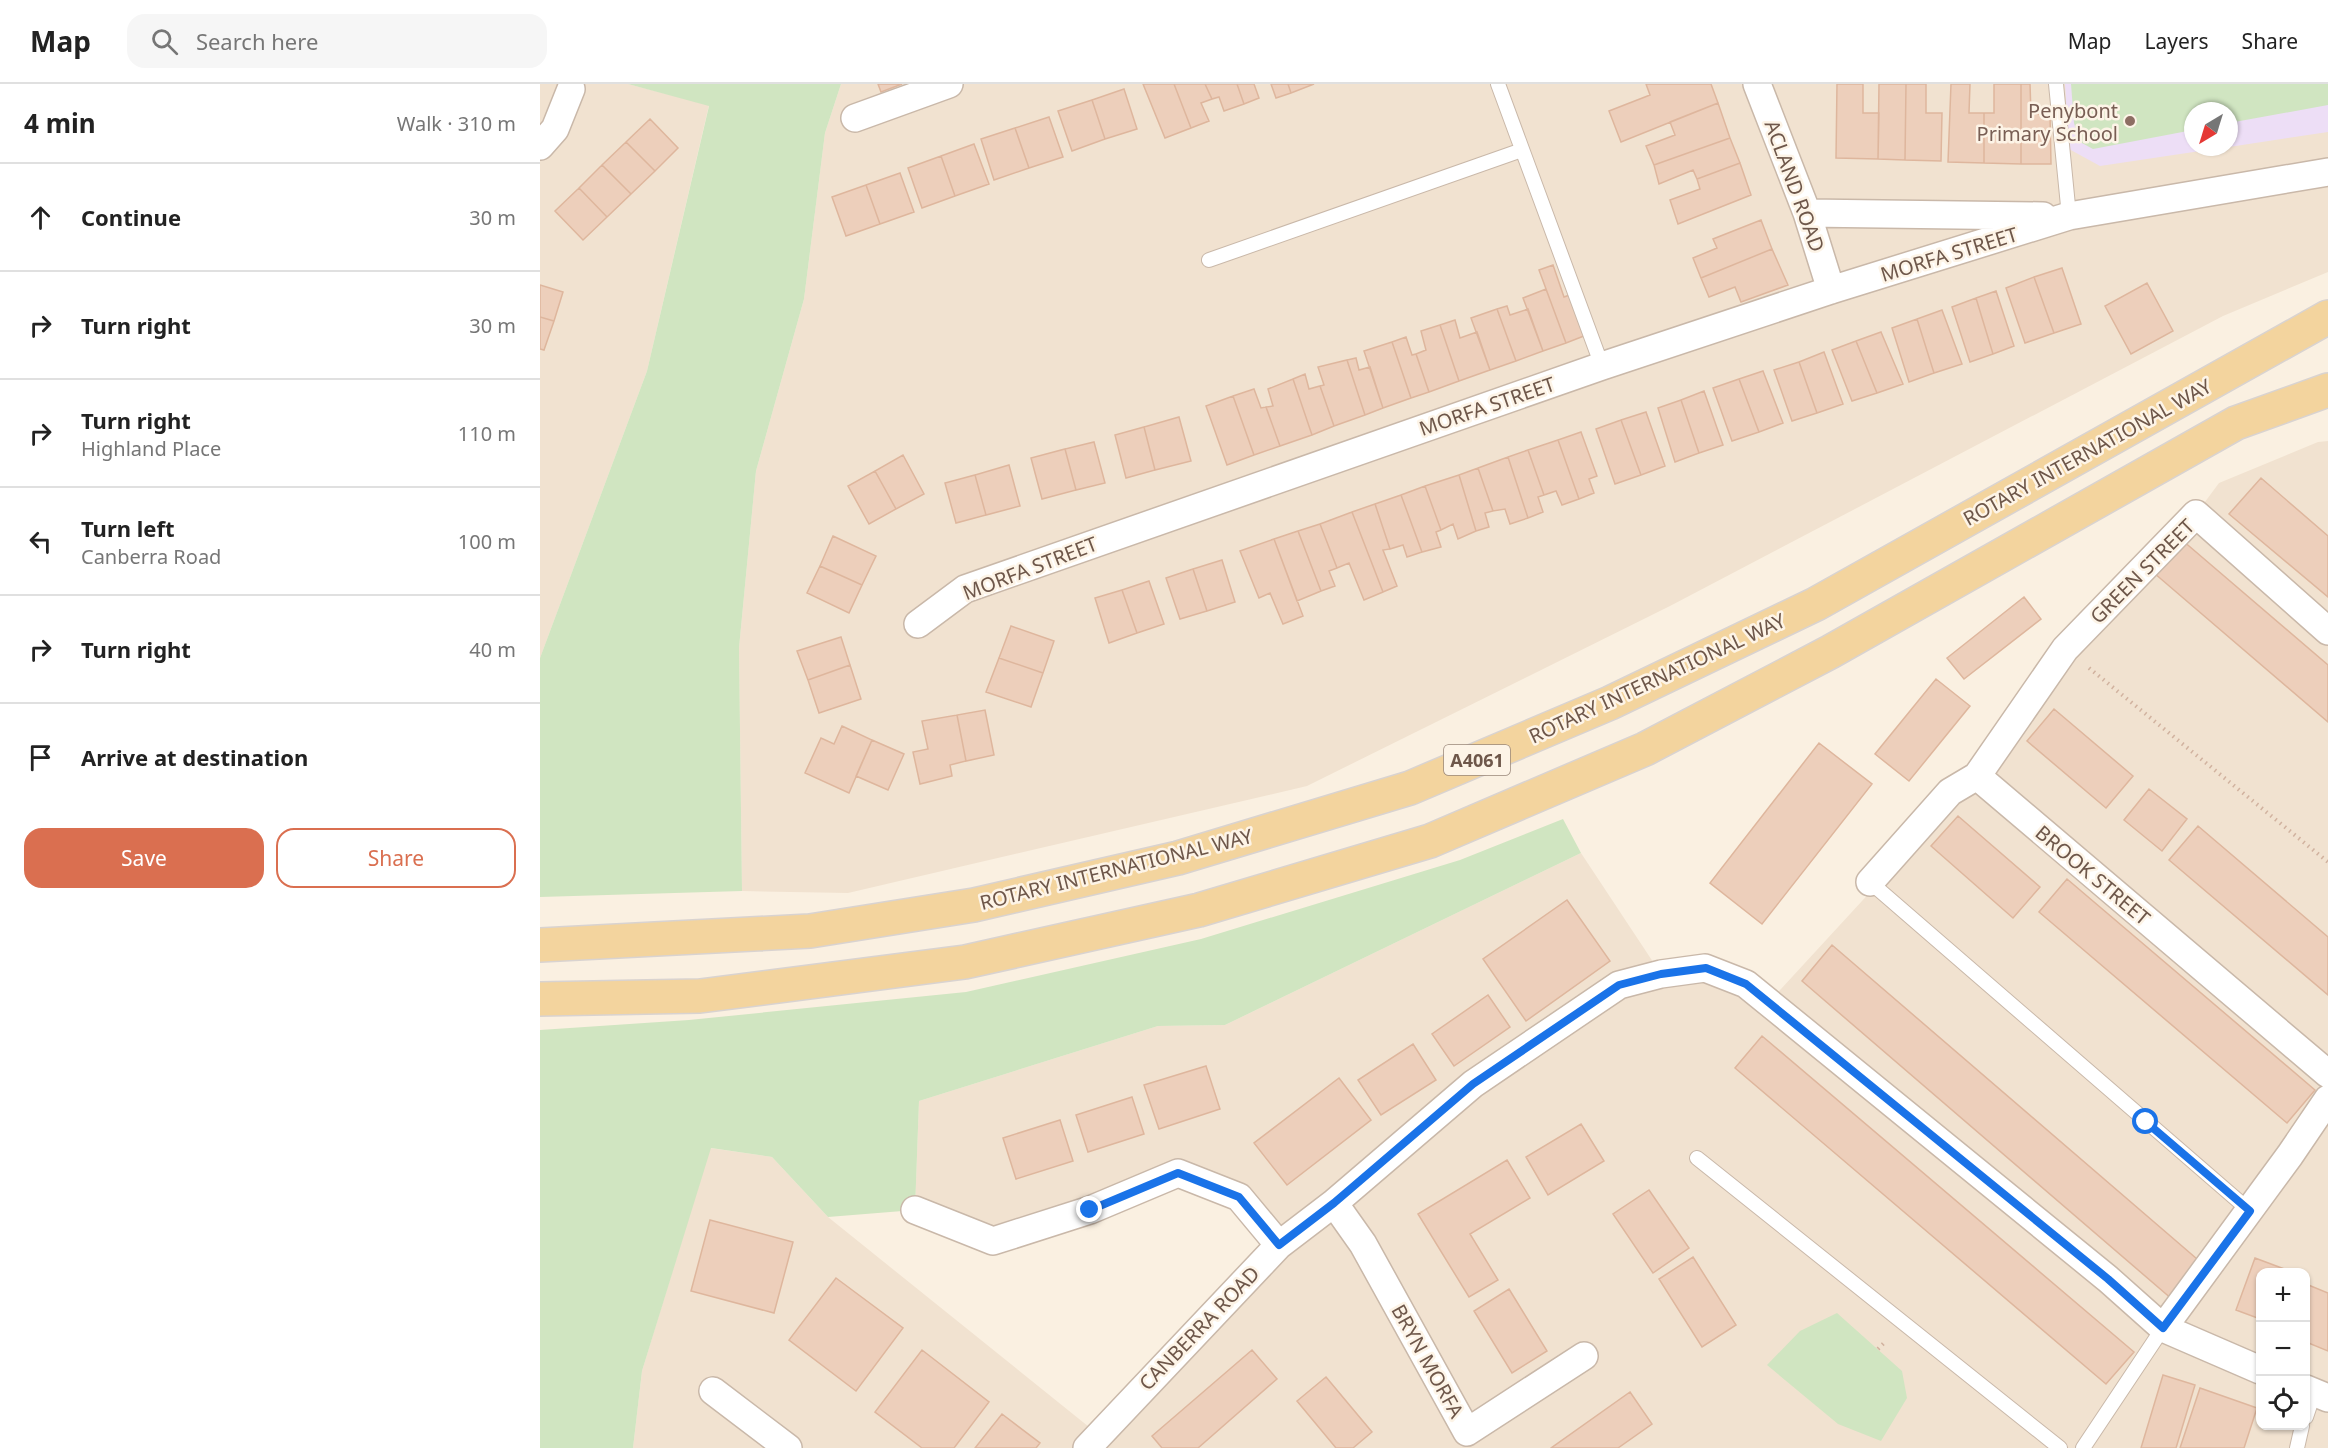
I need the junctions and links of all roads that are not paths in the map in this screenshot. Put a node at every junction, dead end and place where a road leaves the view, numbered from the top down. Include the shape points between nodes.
1 (949, 84) edge
2 (1498, 84) edge
3 (1757, 84) edge
4 (2056, 84) edge
5 (571, 89) dead end
6 (855, 118) dead end
7 (540, 146) edge
8 (1522, 150) junction
9 (2328, 172) edge
10 (1807, 213) junction
11 (2069, 216) junction
12 (1209, 260) dead end
13 (1831, 290) junction
14 (2328, 317) edge
15 (1602, 366) junction
16 (2328, 390) edge
17 (918, 624) dead end
18 (2328, 631) edge
19 (1977, 776) junction
20 (1870, 882) joint
21 (540, 945) edge
22 (540, 999) edge
23 (2328, 1074) edge
24 (2328, 1099) edge
25 (1697, 1158) dead end
26 (1334, 1203) junction
27 (915, 1210) dead end
28 (2250, 1211) junction
29 (1279, 1245) junction
30 (2163, 1328) junction
31 (1584, 1356) dead end
32 (2256, 1368) edge
33 (713, 1391) dead end
34 (2301, 1430) edge
35 (1466, 1440) edge
36 (788, 1448) edge
37 (1087, 1448) edge
38 (2060, 1448) edge
39 (2084, 1448) edge
40 (2297, 1448) edge

1 - 6 street
2 - 8 lane
3 - 10 street, ACLAND ROAD
4 - 11 lane
5 - 7 street via 555,129
8 - 12 lane
8 - 15 lane
9 - 11 street, MORFA STREET
10 - 11 street, MORFA STREET
10 - 13 street, ACLAND ROAD
11 - 13 street, MORFA STREET
13 - 15 street, MORFA STREET
14 - 21 main road, ROTARY INTERNATIONAL WAY / A4061 via 1816,604 1610,703 1410,788 1178,858 974,905 810,931
15 - 17 street, MORFA STREET via 965,589
16 - 22 main road via 2226,428 1830,652 1646,749 1430,841 1199,910 965,962 700,996
18 - 19 street, GREEN STREET via 2196,514 2065,649
19 - 20 street via 1950,792
19 - 23 street, BROOK STREET
20 - 28 lane
24 - 28 street
25 - 38 lane
26 - 29 street, CANBERRA ROAD
26 - 30 street, CANBERRA ROAD via 1473,1084 1619,985 1706,968 1746,984
26 - 35 street, BRYN MORFA via 1363,1244
27 - 29 street via 993,1241 1090,1210 1178,1173 1239,1197
28 - 30 street
29 - 37 street, CANBERRA ROAD
30 - 32 street
30 - 39 lane
31 - 35 street, BRYN MORFA
33 - 36 street
34 - 40 lane

